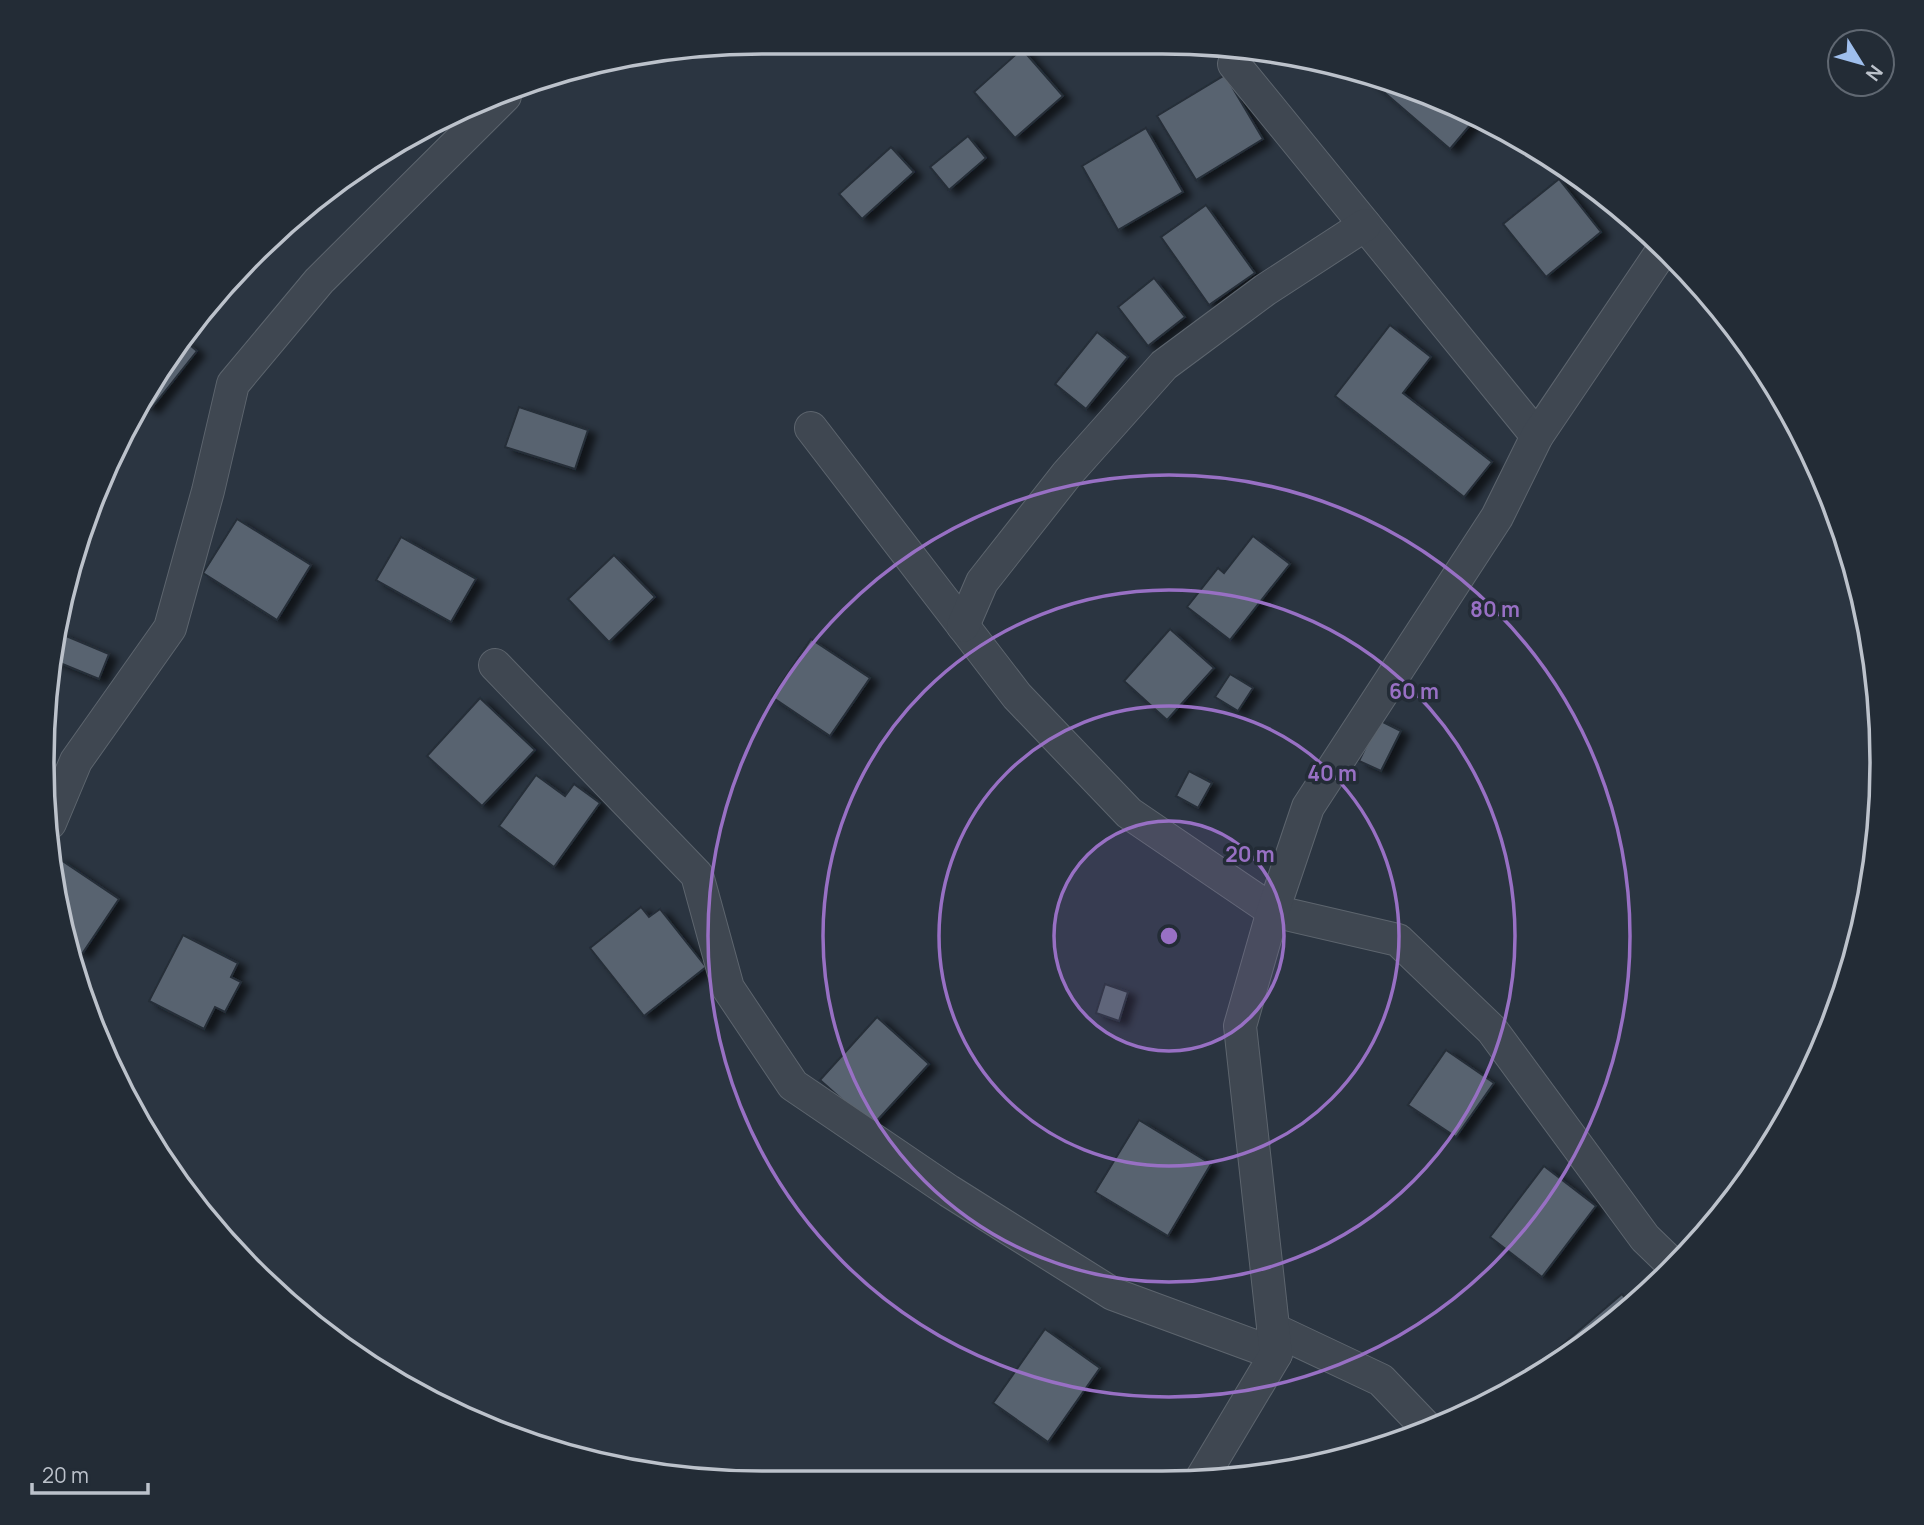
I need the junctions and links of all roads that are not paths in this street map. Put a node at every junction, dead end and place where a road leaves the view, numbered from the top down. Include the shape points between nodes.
1 (1234, 64) dead end
2 (494, 107) edge
3 (1365, 225) junction
4 (1657, 258) edge
5 (811, 428) dead end
6 (1536, 436) junction
7 (963, 626) junction
8 (495, 665) dead end
9 (56, 809) edge
10 (1273, 911) junction
11 (1666, 1258) edge
12 (1274, 1342) junction
13 (1421, 1421) edge
14 (1206, 1469) edge

1 - 3 street
2 - 9 street via 319,281 233,384 170,628 76,761
3 - 6 street
3 - 7 street via 1265,290 1164,365 1067,474 982,582
4 - 6 street
5 - 7 street
6 - 10 street via 1497,517 1308,807
7 - 10 street via 1017,696 1129,813
8 - 12 street via 697,875 728,988 793,1085 948,1191 1113,1294
10 - 11 street via 1398,940 1492,1030 1646,1238
10 - 12 street via 1240,1026
12 - 13 street via 1381,1380
12 - 14 street

